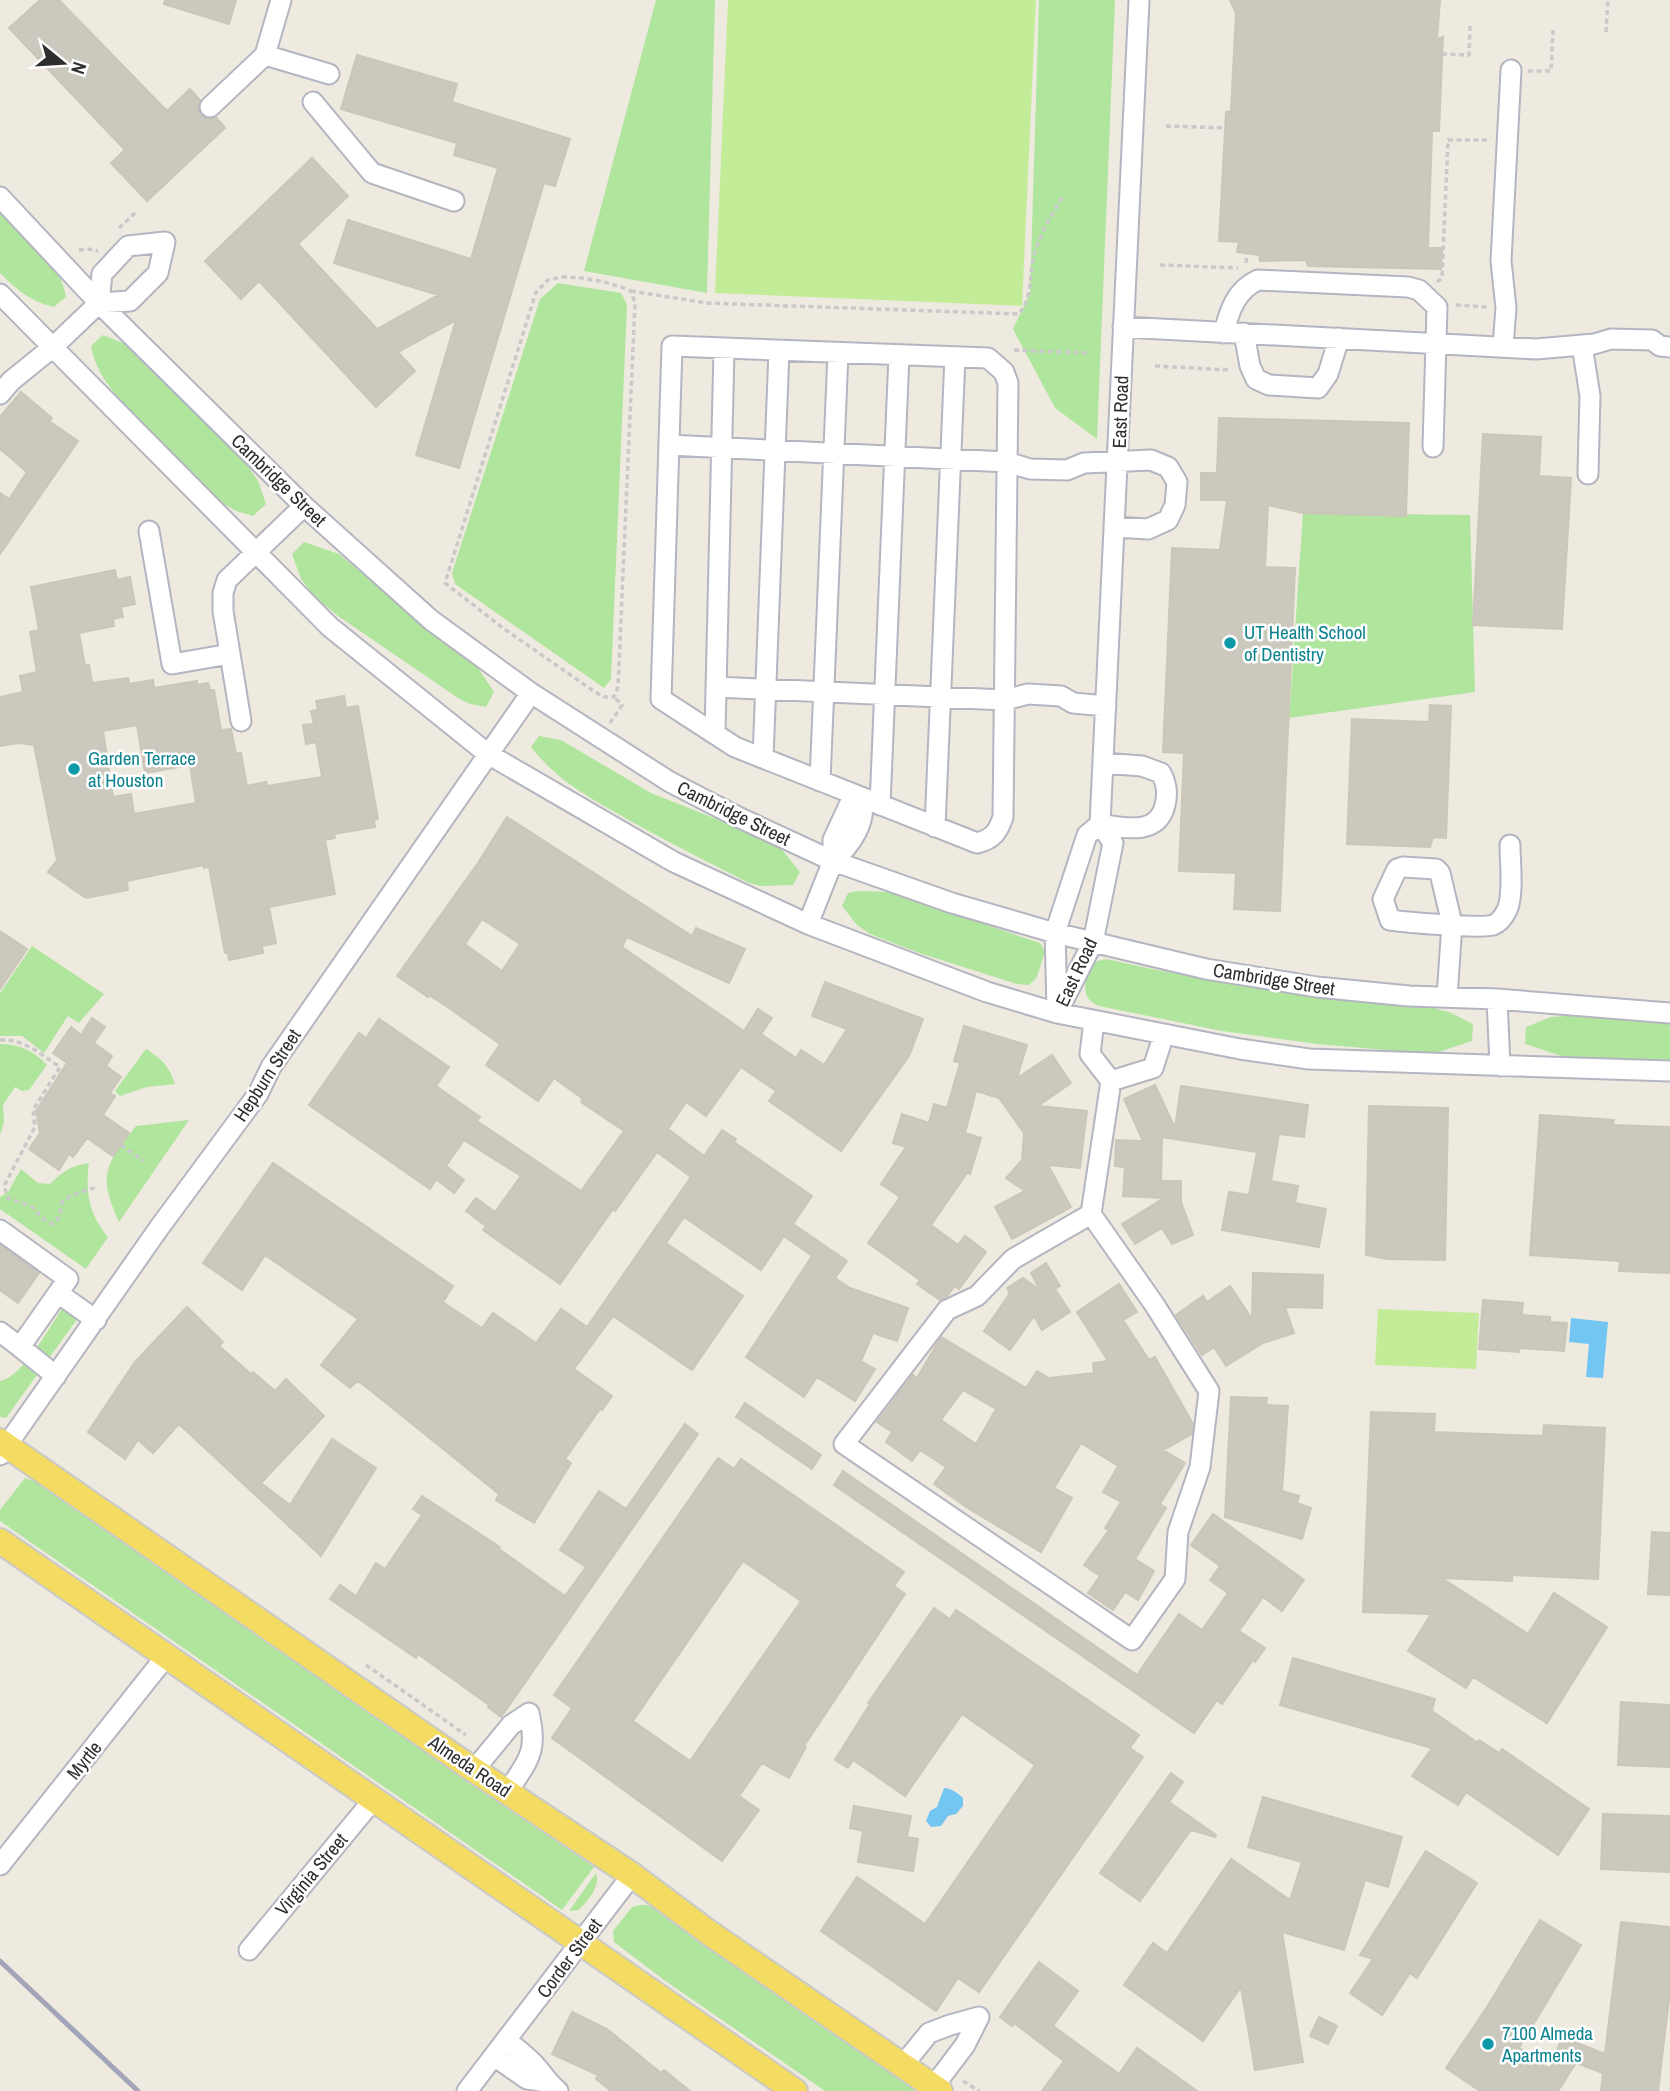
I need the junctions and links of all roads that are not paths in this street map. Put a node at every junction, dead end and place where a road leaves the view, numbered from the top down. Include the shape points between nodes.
1 (281, 0) edge
2 (1139, 0) edge
3 (265, 55) junction
4 (1511, 70) road end
5 (329, 74) dead end
6 (313, 102) dead end
7 (210, 107) dead end
8 (0, 197) edge
9 (454, 201) dead end
10 (0, 294) edge
11 (99, 303) junction
12 (1123, 327) junction
13 (1234, 333) junction
14 (1339, 338) junction
15 (1436, 343) junction
16 (1588, 345) junction
17 (1503, 346) junction
18 (1665, 346) edge
19 (53, 347) junction
20 (724, 349) junction
21 (779, 351) junction
22 (838, 353) junction
23 (899, 355) junction
24 (955, 357) junction
25 (0, 394) edge
26 (669, 446) junction
27 (1433, 447) dead end
28 (722, 448) junction
29 (775, 451) junction
30 (834, 453) junction
31 (895, 456) junction
32 (950, 459) junction
33 (1007, 462) junction
34 (1118, 462) junction
35 (1588, 474) dead end
36 (304, 506) junction
37 (1115, 527) junction
38 (149, 531) dead end
39 (256, 551) junction
40 (230, 654) junction
41 (716, 687) junction
42 (765, 690) junction
43 (824, 692) junction
44 (531, 693) junction
45 (885, 694) junction
46 (940, 697) junction
47 (1005, 699) junction
48 (1105, 705) junction
49 (241, 721) dead end
50 (715, 733) junction
51 (488, 754) junction
52 (762, 758) junction
53 (1103, 763) junction
54 (820, 781) junction
55 (861, 797) junction
56 (880, 805) junction
57 (1100, 824) junction
58 (935, 827) junction
59 (1510, 845) dead end
60 (833, 860) junction
61 (808, 924) junction
62 (1055, 933) junction
63 (1093, 942) junction
64 (1447, 998) junction
65 (1497, 999) junction
66 (1057, 1013) junction
67 (1670, 1013) edge
68 (1094, 1021) junction
69 (1164, 1034) junction
70 (1500, 1066) junction
71 (1670, 1071) edge
72 (1111, 1081) junction
73 (1091, 1214) junction
74 (0, 1230) edge
75 (58, 1293) junction
76 (96, 1320) junction
77 (0, 1332) edge
78 (20, 1347) junction
79 (56, 1376) junction
80 (2, 1447) edge
81 (0, 1541) edge
82 (167, 1655) junction
83 (474, 1770) junction
84 (508, 1791) junction
85 (374, 1799) junction
86 (0, 1865) edge
87 (632, 1875) junction
88 (582, 1942) junction
89 (249, 1950) dead end
90 (500, 2048) junction
91 (904, 2065) junction
92 (552, 2086) edge
93 (937, 2089) edge
94 (467, 2091) edge
95 (794, 2091) edge

1 - 3 street
2 - 12 street, East Road
3 - 5 street
3 - 7 street
4 - 17 street via 1501,261 1506,308
6 - 9 street via 372,173
8 - 11 street, Cambridge Street
10 - 19 street
11 - 19 street
11 - 36 street, Cambridge Street
12 - 13 street
12 - 34 street, East Road
13 - 14 street
13 - 14 street via 1256,379 1269,385 1318,388 1328,374
13 - 15 street via 1230,307 1258,280 1408,287 1419,290 1437,307
14 - 15 street
15 - 17 street
15 - 27 street
16 - 17 street
16 - 18 street via 1619,351 1652,351
16 - 35 street
19 - 25 street
19 - 39 street
20 - 21 street
20 - 26 street via 672,346
20 - 28 street
21 - 22 street
21 - 29 street
22 - 23 street
22 - 30 street
23 - 24 street
23 - 31 street
24 - 32 street
24 - 33 street via 988,358 1004,372
26 - 28 street
26 - 50 street via 661,699
28 - 29 street
28 - 41 street
29 - 30 street
29 - 42 street
30 - 31 street
30 - 43 street
31 - 32 street
31 - 45 street
32 - 33 street
32 - 46 street
33 - 34 street via 1030,469 1067,470 1084,463
33 - 47 street
34 - 37 street, East Road
34 - 37 street via 1151,460 1168,467 1177,482 1168,520 1148,528
36 - 39 street
36 - 44 street, Cambridge Street via 431,620
37 - 48 street, East Road
38 - 40 street via 172,664
39 - 40 street via 228,580 223,593
39 - 51 street via 330,627
40 - 49 street
41 - 42 street
41 - 50 street
42 - 43 street
42 - 52 street
43 - 45 street
43 - 54 street
44 - 51 street, Hepburn Street
44 - 60 street, Cambridge Street via 670,782
45 - 46 street
45 - 56 street
46 - 47 street
46 - 58 street
47 - 48 street via 1026,707
47 - 58 street via 999,830 990,840 977,844
48 - 53 street, East Road
50 - 52 street
51 - 61 street via 674,862
51 - 76 street, Hepburn Street via 271,1067 258,1094
52 - 54 street
53 - 57 street, East Road
53 - 57 street via 1142,766 1161,774 1167,784 1167,799 1157,823 1132,830
54 - 55 street
55 - 56 street
55 - 60 street via 865,811 848,848
56 - 58 street
57 - 62 street, East Road via 1087,835
57 - 63 street, East Road via 1113,842
59 - 64 street via 1508,906 1500,920 1490,926 1452,924
60 - 61 street
60 - 62 street, Cambridge Street via 952,903
61 - 66 street via 987,992
62 - 63 street, Cambridge Street
62 - 66 street, East Road
63 - 64 street, Cambridge Street via 1206,969 1317,987
63 - 66 street, East Road
64 - 65 street, Cambridge Street
65 - 67 street, Cambridge Street
65 - 70 street
66 - 68 street
68 - 69 street
68 - 72 street via 1090,1054
69 - 70 street via 1309,1059
69 - 72 street via 1153,1068
70 - 71 street
72 - 73 street
73 - 73 street via 1013,1259 977,1296 947,1310 844,1444 1132,1640 1175,1579 1178,1532 1200,1467 1209,1391
74 - 75 street via 68,1279
75 - 76 street
75 - 78 street
76 - 79 street, Hepburn Street
77 - 78 street
78 - 79 street
79 - 80 street, Hepburn Street
80 - 83 main road, Almeda Road
81 - 82 main road
82 - 85 main road
82 - 86 street, Myrtle
83 - 84 main road, Almeda Road
83 - 84 street via 511,1725 529,1713 533,1745
84 - 87 main road, Almeda Road
85 - 88 main road
85 - 89 street, Virginia Street
87 - 88 street, Corder Street
87 - 91 main road, Almeda Road
88 - 90 street, Corder Street
88 - 95 main road
90 - 92 street via 531,2060
90 - 92 street via 527,2079
90 - 94 street, Corder Street
91 - 93 main road, Almeda Road
91 - 93 street via 929,2033 979,2017

